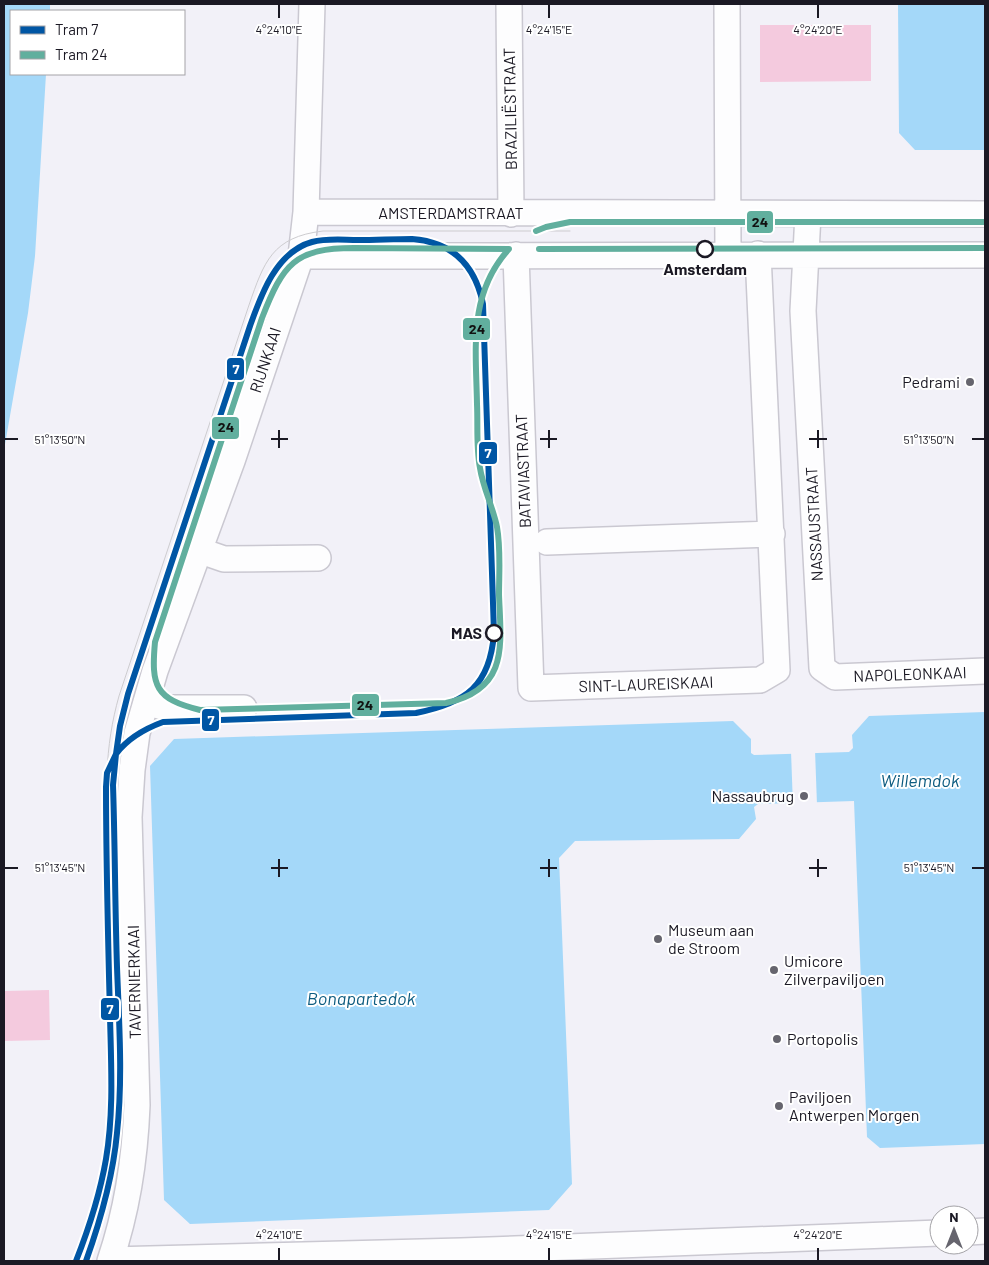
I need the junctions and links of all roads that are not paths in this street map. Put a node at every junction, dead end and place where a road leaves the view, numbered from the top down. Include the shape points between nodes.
1 (312, 4) edge
2 (509, 4) edge
3 (727, 4) edge
4 (306, 212) junction
5 (511, 214) junction
6 (728, 214) junction
7 (808, 214) junction
8 (985, 214) edge
9 (728, 254) junction
10 (758, 254) junction
11 (806, 254) junction
12 (516, 255) junction
13 (985, 255) edge
14 (300, 256) junction
15 (772, 534) junction
16 (547, 542) dead end
17 (198, 550) junction
18 (318, 558) dead end
19 (985, 671) edge
20 (835, 677) joint
21 (531, 688) joint
22 (146, 702) junction
23 (244, 708) dead end
24 (929, 1234) edge
25 (757, 1251) edge
26 (462, 1256) edge
27 (110, 1261) edge

1 - 4 street, RIJNKAAI
2 - 5 street, BRAZILIËSTRAAT
3 - 6 street
4 - 5 street, AMSTERDAMSTRAAT
4 - 14 street, RIJNKAAI
5 - 6 street, AMSTERDAMSTRAAT
6 - 7 street, AMSTERDAMSTRAAT
6 - 9 street
7 - 8 street, AMSTERDAMSTRAAT
7 - 11 street, NASSAUSTRAAT
9 - 10 street
9 - 12 street
10 - 11 street
10 - 15 street
11 - 13 street
11 - 20 street, NASSAUSTRAAT via 803,311 822,668
12 - 14 street
12 - 21 street, BATAVIASTRAAT
14 - 17 street, RIJNKAAI via 232,461
15 - 16 street
15 - 21 street, SINT-LAUREISKAAI via 777,670 760,680
17 - 18 street via 224,560
17 - 22 street, RIJNKAAI
19 - 20 street, NAPOLEONKAAI
22 - 23 street via 166,708
22 - 27 street, TAVERNIERKAAI via 137,733 129,817 136,1133 122,1224
24 - 25 street
25 - 26 street
26 - 27 street

